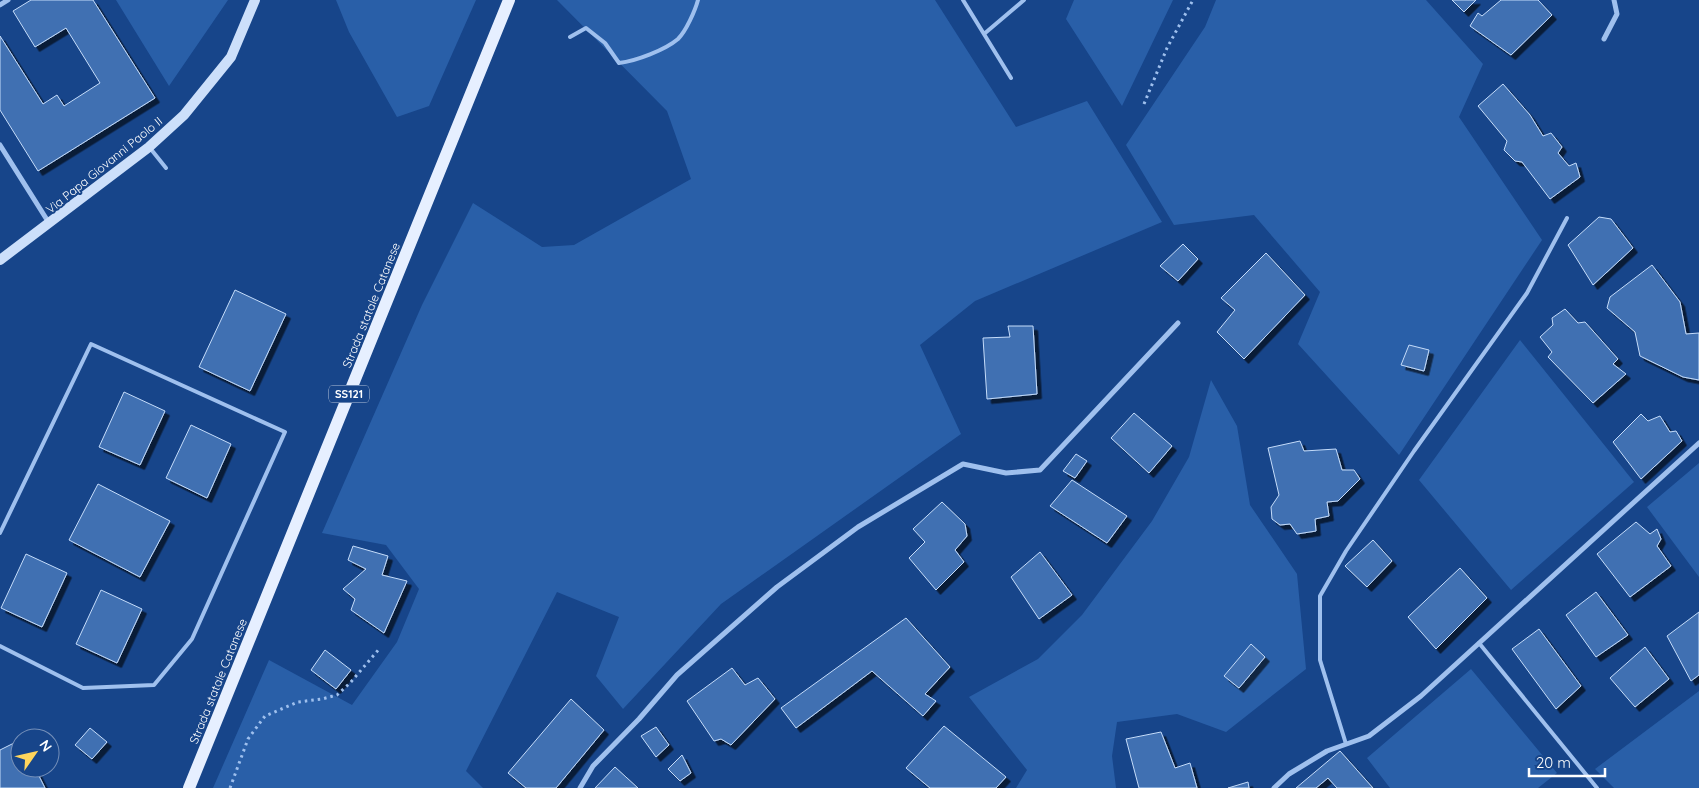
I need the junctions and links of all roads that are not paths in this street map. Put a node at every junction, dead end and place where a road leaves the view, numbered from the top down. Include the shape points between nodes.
1 (8, 0) edge
2 (255, 0) edge
3 (509, 0) edge
4 (698, 0) edge
5 (962, 0) edge
6 (1024, 0) edge
7 (1614, 0) edge
8 (0, 5) edge
9 (984, 34) junction
10 (570, 37) dead end
11 (1604, 39) dead end
12 (1011, 78) dead end
13 (0, 144) edge
14 (149, 147) junction
15 (166, 168) dead end
16 (1567, 218) dead end
17 (50, 224) junction
18 (0, 260) edge
19 (1178, 323) dead end
20 (1699, 443) edge
21 (0, 533) edge
22 (1479, 643) junction
23 (0, 646) edge
24 (1346, 744) junction
25 (189, 788) edge
26 (580, 788) edge
27 (1274, 788) edge
28 (1597, 788) edge

1 - 8 street
2 - 14 street, Via Papa Giovanni Paolo II via 231,57 184,116
3 - 25 main road, Strada statale Catanese / SS121
4 - 10 lane via 679,38 628,62 619,63 605,43 586,28
5 - 9 lane
6 - 9 lane
7 - 11 street via 1618,14
9 - 12 lane
13 - 17 street
14 - 15 lane
14 - 17 street, Via Papa Giovanni Paolo II
16 - 24 lane via 1527,293 1414,451 1346,551 1320,596 1320,660
17 - 18 street, Via Papa Giovanni Paolo II
19 - 26 street via 1040,470 1006,473 963,464 858,527 777,587 677,675 593,766
20 - 22 street
21 - 23 lane via 91,344 285,432 192,638 154,685 83,688
22 - 24 street via 1421,696 1369,736
22 - 28 lane
24 - 27 street via 1326,751 1289,774

